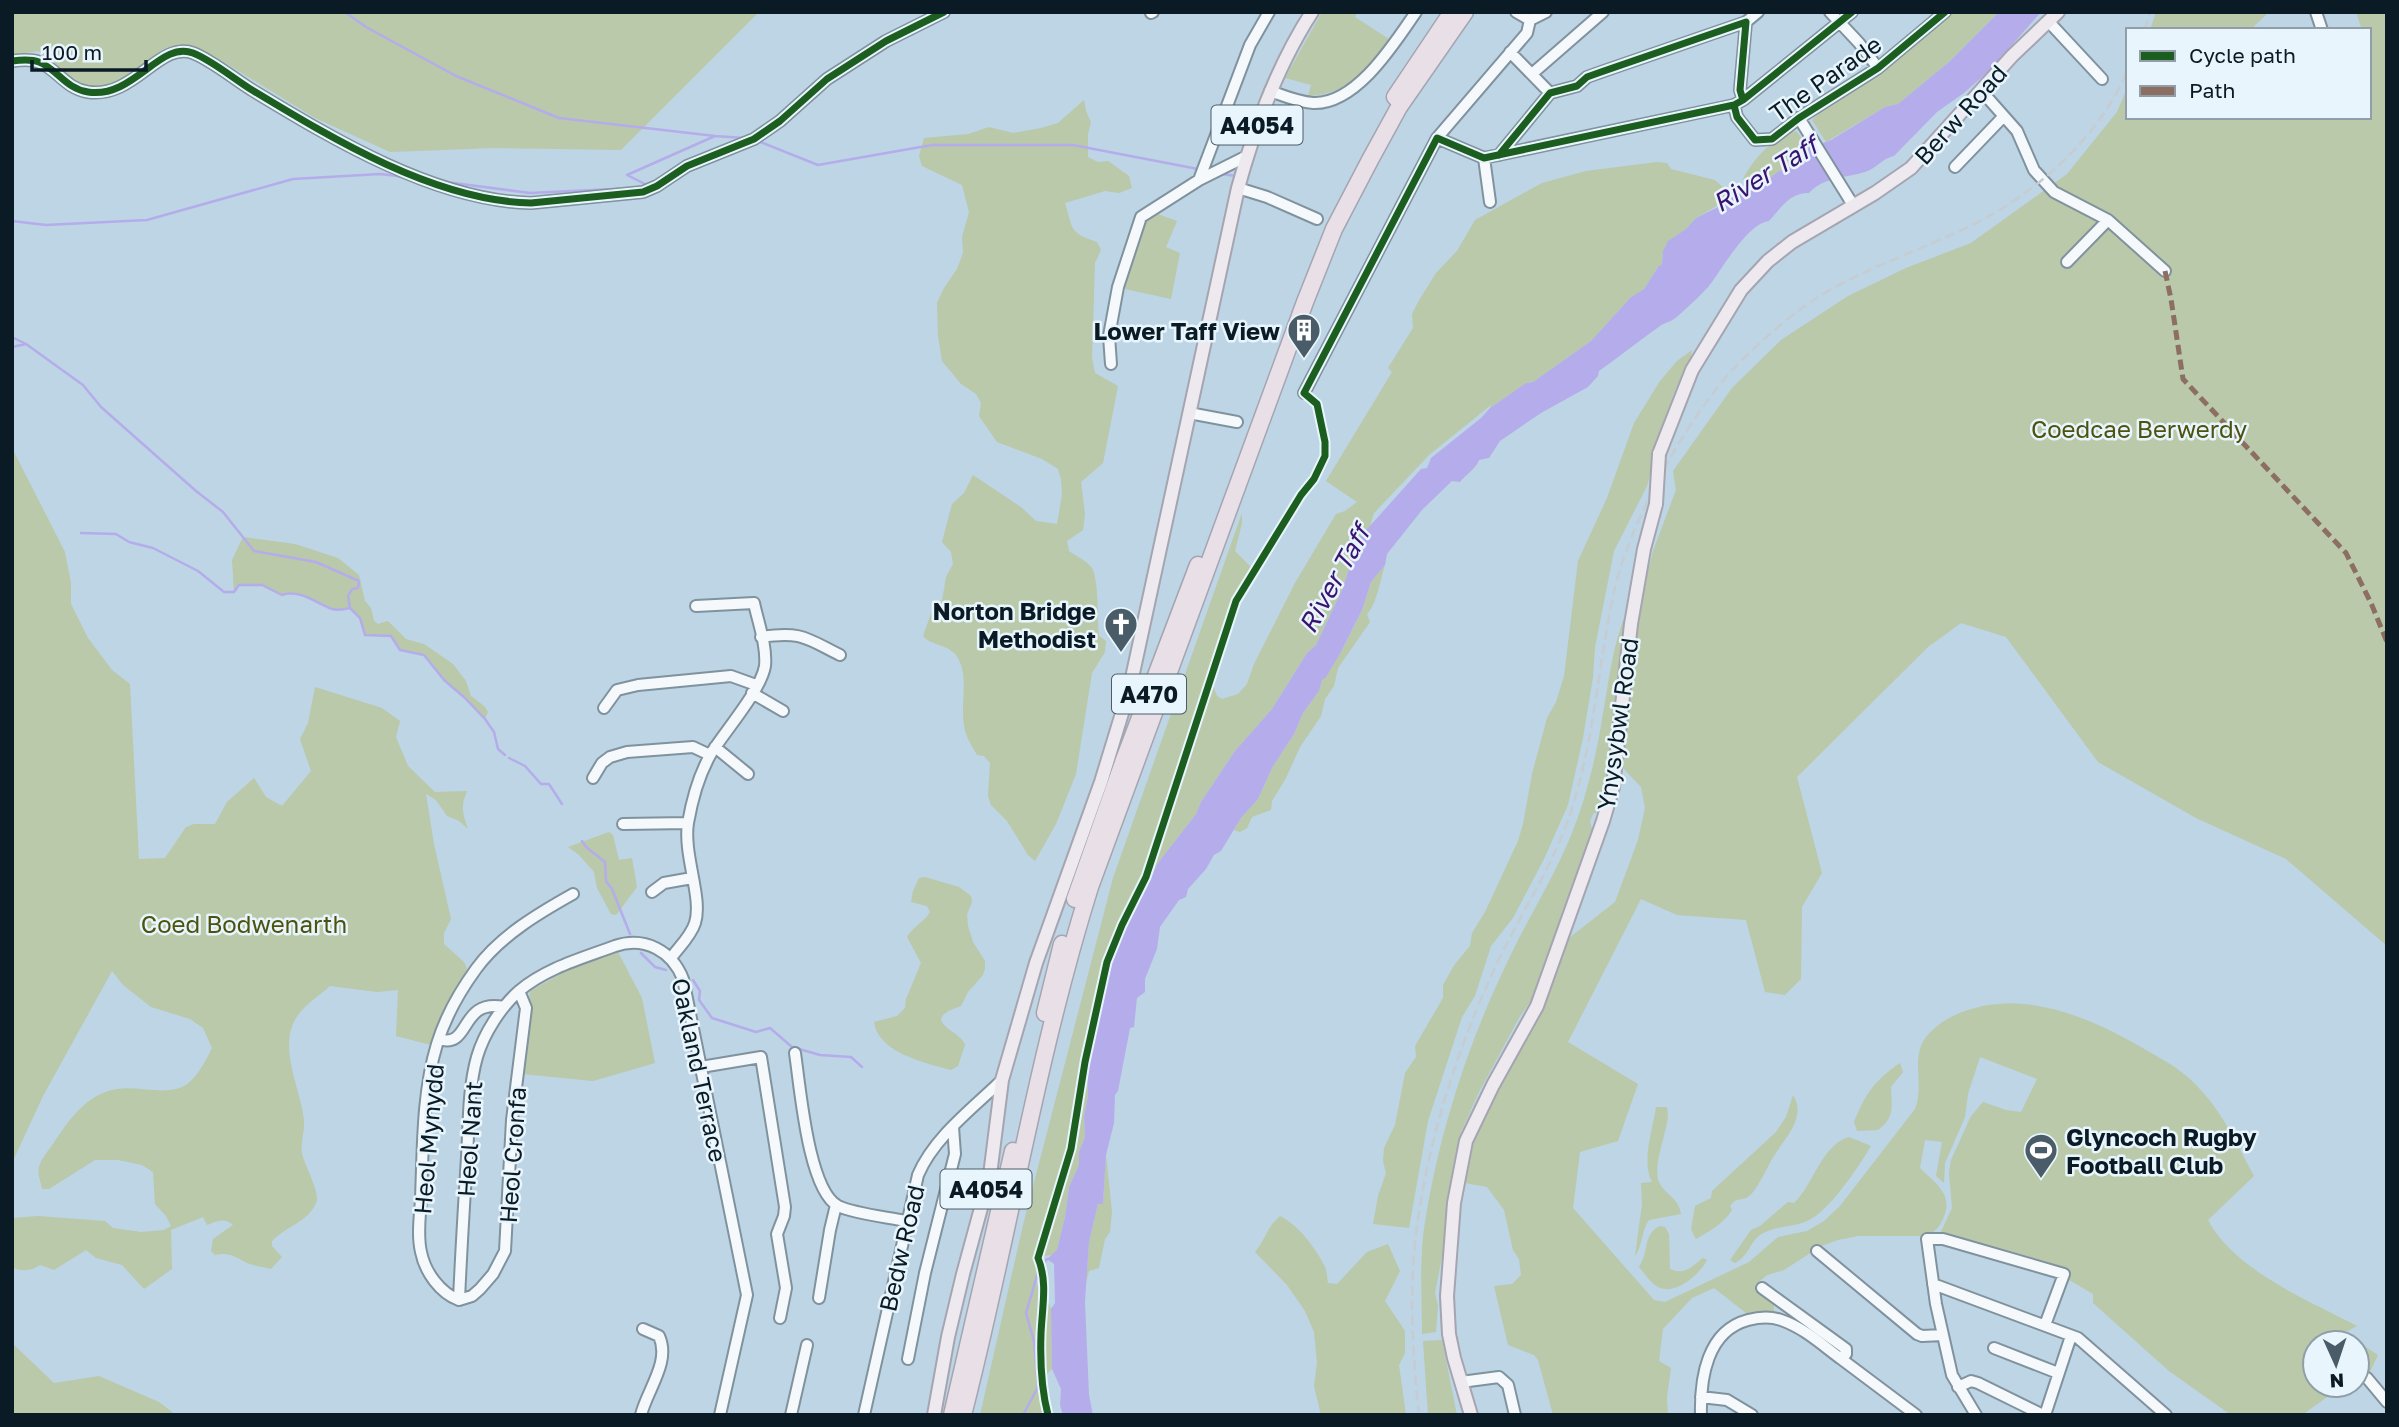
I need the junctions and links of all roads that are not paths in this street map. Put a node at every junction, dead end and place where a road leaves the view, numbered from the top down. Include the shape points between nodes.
1 (944, 12) edge
2 (1269, 12) edge
3 (1312, 12) edge
4 (1416, 12) edge
5 (1451, 12) edge
6 (1465, 12) edge
7 (1516, 12) edge
8 (1546, 12) edge
9 (1602, 12) edge
10 (1758, 12) edge
11 (1830, 12) edge
12 (1852, 12) edge
13 (1945, 12) edge
14 (2053, 17) edge
15 (1530, 19) junction
16 (1746, 22) junction
17 (1839, 23) junction
18 (1510, 52) junction
19 (12, 61) edge
20 (1878, 68) junction
21 (1533, 73) junction
22 (2102, 79) dead end
23 (1270, 91) junction
24 (1980, 92) junction
25 (1550, 93) junction
26 (1739, 102) junction
27 (2003, 117) junction
28 (1802, 123) junction
29 (1437, 138) junction
30 (1499, 155) junction
31 (1247, 156) junction
32 (1483, 158) junction
33 (1955, 167) dead end
34 (1199, 180) junction
35 (1238, 188) junction
36 (1490, 202) dead end
37 (1851, 202) junction
38 (1317, 219) dead end
39 (2108, 220) junction
40 (2067, 262) dead end
41 (2165, 271) dead end
42 (1111, 364) dead end
43 (1304, 393) dead end
44 (1189, 412) junction
45 (1237, 422) dead end
46 (696, 606) dead end
47 (761, 638) junction
48 (837, 649) dead end
49 (754, 689) junction
50 (604, 708) dead end
51 (783, 711) dead end
52 (713, 751) junction
53 (748, 774) dead end
54 (593, 778) dead end
55 (688, 823) junction
56 (623, 824) dead end
57 (692, 878) junction
58 (652, 892) dead end
59 (573, 894) dead end
60 (671, 958) junction
61 (519, 991) junction
62 (504, 1007) junction
63 (439, 1040) junction
64 (795, 1054) dead end
65 (701, 1067) junction
66 (1002, 1080) junction
67 (953, 1127) junction
68 (836, 1205) junction
69 (906, 1221) junction
70 (1817, 1251) dead end
71 (1933, 1284) junction
72 (1762, 1288) dead end
73 (819, 1298) dead end
74 (459, 1300) junction
75 (780, 1318) dead end
76 (2045, 1325) junction
77 (643, 1329) dead end
78 (1943, 1335) junction
79 (2071, 1336) junction
80 (807, 1345) dead end
81 (1994, 1348) dead end
82 (908, 1359) dead end
83 (1840, 1359) junction
84 (2057, 1373) junction
85 (1461, 1382) junction
86 (2371, 1383) edge
87 (1958, 1387) junction
88 (1701, 1397) junction
89 (2387, 1402) edge
90 (641, 1415) edge
91 (720, 1415) edge
92 (791, 1415) edge
93 (864, 1415) edge
94 (934, 1415) edge
95 (952, 1415) edge
96 (963, 1415) edge
97 (1471, 1415) edge
98 (1515, 1415) edge
99 (1701, 1415) edge
100 (1752, 1415) edge
101 (1916, 1415) edge
102 (1976, 1415) edge
103 (2044, 1415) edge
104 (2166, 1415) edge

1 - 19 street via 886,41 827,79 754,139 687,166 657,186 643,192 531,203 487,198 418,179 327,133 193,53 168,54 109,92 87,92 67,84 39,62
2 - 34 street via 1250,45
3 - 23 main road, A4054
4 - 23 street via 1389,51 1345,93 1314,103
5 - 95 highway, A470 via 1407,75 1325,227 1125,757 1054,972
6 - 96 highway, A470 via 1399,107 1334,229 1090,887 1037,1090
7 - 15 street
8 - 15 street
9 - 21 street
10 - 16 street
11 - 17 street
12 - 17 street
13 - 20 street, The Parade
14 - 22 street
14 - 24 main road, Berw Road
15 - 18 street via 1527,33
16 - 25 street
16 - 26 street
17 - 20 street
17 - 26 street
18 - 21 street
18 - 29 street
20 - 28 street, The Parade
21 - 25 street
23 - 31 main road, A4054
24 - 27 street
24 - 37 main road, Berw Road via 1911,168
25 - 30 street
26 - 28 street, The Parade via 1737,117 1755,140 1772,138
26 - 30 street
27 - 33 street
27 - 39 street via 2017,131 2034,170 2054,192
28 - 37 street
29 - 32 street
29 - 43 street
30 - 32 street
31 - 34 street
31 - 35 main road, A4054
32 - 36 street
34 - 42 street via 1141,217 1118,287 1109,336
35 - 38 street
35 - 44 main road, A4054
37 - 85 main road, Ynysybwl Road, bridge via 1792,242 1741,289 1692,370 1659,454 1656,504 1633,612 1615,775 1603,821 1537,1006 1466,1141 1454,1203 1447,1296 1449,1334
39 - 40 street
39 - 41 street
44 - 45 street
44 - 66 main road, A4054 via 1130,687 1036,963
46 - 47 street via 754,603
47 - 48 street via 798,635
47 - 49 street via 765,664
49 - 50 street via 731,676 638,685 617,690
49 - 51 street
49 - 52 street
52 - 53 street
52 - 54 street via 693,747 627,752 602,763
52 - 55 street via 702,772
55 - 56 street
55 - 57 street
57 - 58 street via 664,883
57 - 60 street via 696,922
59 - 63 street, Heol Mynydd via 522,926 477,967
60 - 61 street, Oakland Terrace via 648,945 622,944 538,977
60 - 65 street, Oakland Terrace via 683,979
61 - 62 street, Heol Nant
61 - 74 street, Heol Cronfa via 526,1008 512,1120 505,1251 480,1289
62 - 63 street via 479,1009 457,1038
62 - 74 street, Heol Nant via 485,1037 473,1075
63 - 74 street, Heol Mynydd via 427,1101 419,1242 426,1267 438,1285
64 - 68 street via 818,1180
65 - 75 street via 761,1057 785,1207 777,1234 786,1288
65 - 91 street, Oakland Terrace via 747,1295
66 - 67 street, Bedw Road
66 - 94 main road, A4054 via 990,1175 962,1274
67 - 69 street, Bedw Road via 924,1160
67 - 82 street via 955,1154
68 - 69 street
68 - 73 street
69 - 93 street, Bedw Road
70 - 78 street via 1917,1334
71 - 76 street
71 - 76 street via 1927,1239 1943,1239 2064,1274
71 - 78 street
72 - 83 street via 1846,1349
76 - 79 street
77 - 90 street via 659,1336 662,1353
78 - 87 street
79 - 84 street
79 - 104 street via 2086,1343
80 - 92 street
81 - 84 street
83 - 88 street via 1802,1329 1778,1319 1752,1319 1726,1330 1717,1341 1708,1359
83 - 101 street
84 - 103 street
85 - 97 main road, Ynysybwl Road
85 - 98 street via 1499,1377 1508,1385
86 - 89 street
87 - 102 street
87 - 103 street via 1978,1383
88 - 99 street
88 - 100 street via 1727,1400

